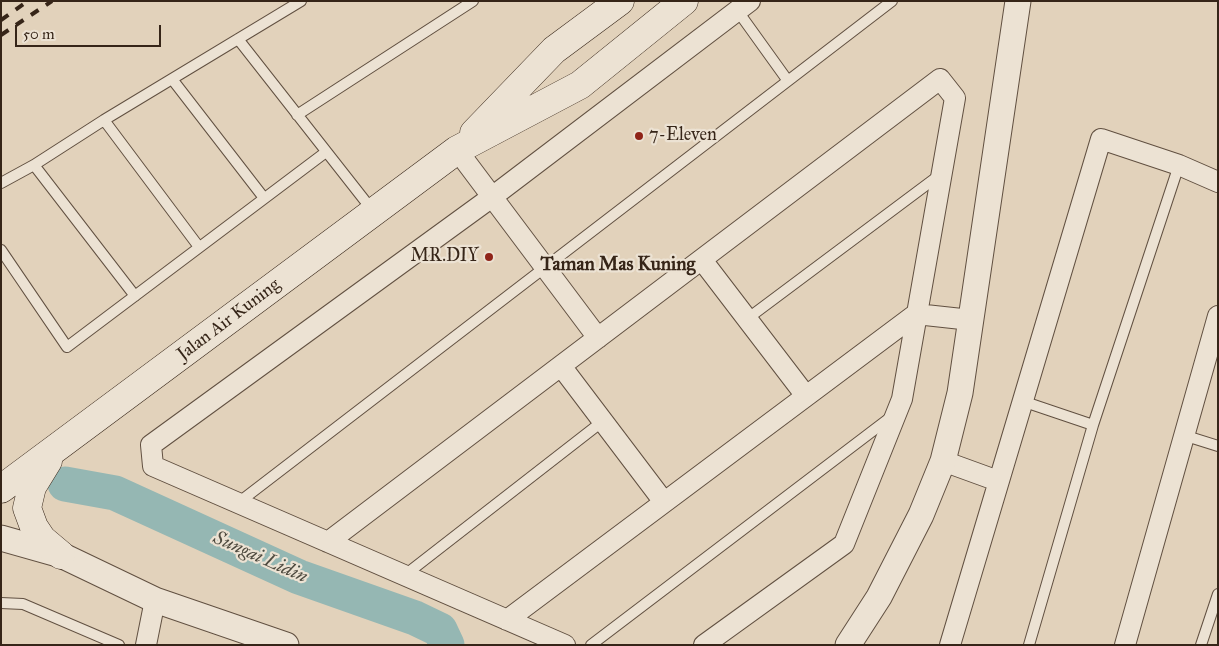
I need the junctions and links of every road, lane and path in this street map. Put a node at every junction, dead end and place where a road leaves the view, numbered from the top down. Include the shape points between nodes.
1 (301, 1) edge
2 (474, 1) edge
3 (620, 1) edge
4 (684, 1) edge
5 (892, 1) edge
6 (1018, 1) edge
7 (744, 6) edge
8 (238, 39) junction
9 (172, 79) junction
10 (788, 81) junction
11 (297, 115) junction
12 (104, 120) junction
13 (457, 150) junction
14 (326, 152) junction
15 (34, 165) junction
16 (1180, 165) junction
17 (942, 174) junction
18 (1218, 182) edge
19 (1, 183) edge
20 (492, 197) junction
21 (264, 198) junction
22 (374, 213) junction
23 (199, 247) junction
24 (1, 250) edge
25 (702, 260) junction
26 (545, 267) junction
27 (134, 296) junction
28 (916, 314) junction
29 (1218, 316) edge
30 (747, 319) junction
31 (972, 320) junction
32 (598, 338) junction
33 (562, 366) junction
34 (806, 396) junction
35 (1022, 401) junction
36 (897, 412) junction
37 (603, 421) junction
38 (1093, 425) junction
39 (1183, 435) junction
40 (1218, 446) edge
41 (52, 453) junction
42 (943, 461) junction
43 (998, 481) junction
44 (1, 489) edge
45 (664, 502) junction
46 (238, 503) junction
47 (1, 538) edge
48 (328, 542) junction
49 (61, 555) junction
50 (404, 575) junction
51 (1218, 594) edge
52 (155, 600) junction
53 (1, 603) edge
54 (205, 619) junction
55 (507, 620) junction
56 (119, 645) edge
57 (146, 645) edge
58 (251, 645) edge
59 (286, 645) edge
60 (565, 645) edge
61 (591, 645) edge
62 (704, 645) edge
63 (848, 645) edge
64 (950, 645) edge
65 (1029, 645) edge
66 (1125, 645) edge
67 (1201, 645) edge

1 - 8 lane
2 - 11 lane
3 - 13 main road, Jalan Air Kuning via 554,50
4 - 13 main road, Jalan Air Kuning via 580,85
5 - 10 lane
6 - 31 street
7 - 10 lane
7 - 20 street
8 - 9 lane
8 - 11 lane
9 - 12 lane
9 - 21 lane
10 - 26 lane
11 - 14 lane
12 - 15 lane
12 - 23 lane
13 - 20 street
13 - 22 main road, Jalan Air Kuning
14 - 21 lane
14 - 22 lane
15 - 19 lane
15 - 27 lane
16 - 18 street
16 - 35 street via 1101,139
16 - 38 lane
17 - 25 street via 955,98 940,79
17 - 28 street
17 - 30 lane
20 - 26 street
20 - 46 street via 152,444 152,466
21 - 23 lane
22 - 41 main road, Jalan Air Kuning
23 - 27 lane
24 - 27 lane via 67,347
25 - 30 street
25 - 32 street
26 - 32 street
26 - 46 lane
28 - 31 street
28 - 34 street
28 - 36 street via 902,400
29 - 39 street
30 - 34 street
31 - 42 street via 960,393
32 - 33 street
33 - 37 street
33 - 48 street
34 - 45 street
35 - 38 lane
35 - 43 street
36 - 61 lane
36 - 62 street via 844,544
37 - 45 street
37 - 50 lane
38 - 65 lane
39 - 40 lane
39 - 66 street
41 - 44 main road, Jalan Air Kuning
41 - 49 main road via 32,487 27,508 34,528
42 - 43 street
42 - 63 street via 921,515 883,589
43 - 64 street
45 - 55 street
46 - 48 street
47 - 49 street
48 - 50 street
49 - 52 street
50 - 55 street
51 - 67 lane
52 - 54 street
52 - 57 street
53 - 56 lane via 23,604
54 - 58 street
54 - 59 street
55 - 60 street

